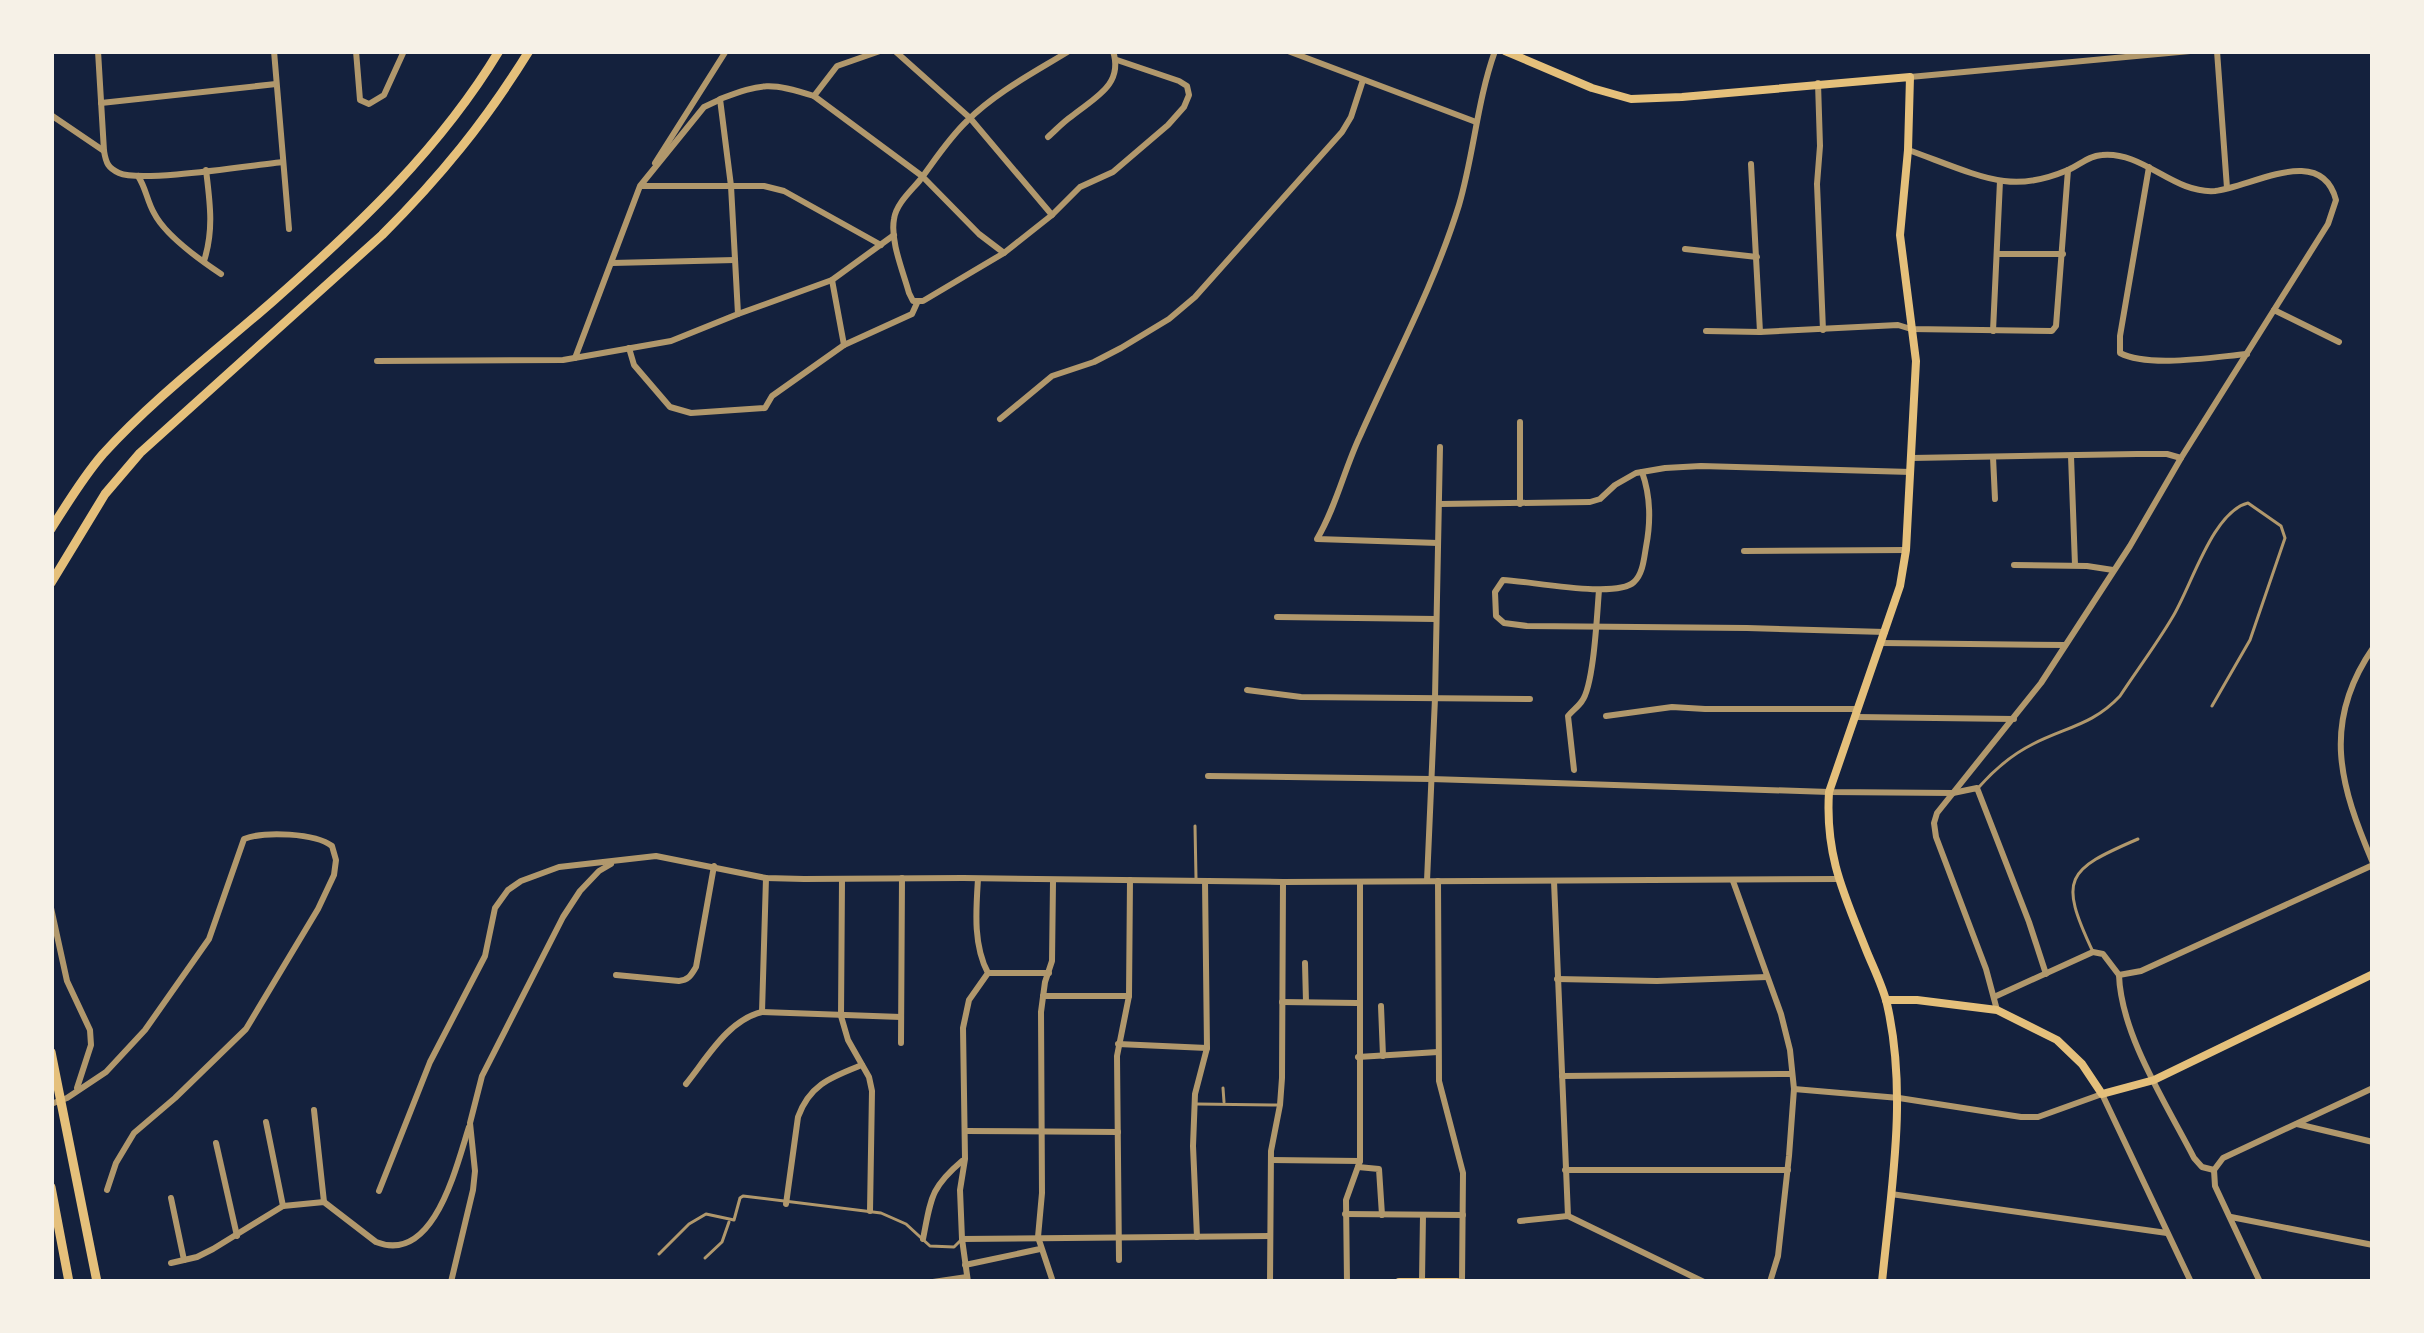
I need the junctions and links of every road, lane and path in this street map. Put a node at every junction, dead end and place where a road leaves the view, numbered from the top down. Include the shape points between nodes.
1 (98, 51) edge
2 (274, 51) edge
3 (356, 51) edge
4 (404, 51) edge
5 (499, 51) edge
6 (529, 51) edge
7 (725, 51) edge
8 (880, 51) edge
9 (895, 51) edge
10 (1069, 51) edge
11 (1288, 51) edge
12 (1495, 51) edge
13 (1505, 51) edge
14 (2190, 51) edge
15 (2217, 51) edge
16 (1115, 56) edge
17 (1910, 77) junction
18 (1364, 80) junction
19 (1818, 83) junction
20 (276, 84) junction
21 (814, 96) junction
22 (720, 99) junction
23 (101, 103) junction
24 (51, 115) edge
25 (970, 118) junction
26 (1476, 122) junction
27 (1048, 137) dead end
28 (1907, 150) junction
29 (104, 151) junction
30 (283, 162) junction
31 (1751, 164) dead end
32 (2149, 167) junction
33 (206, 170) junction
34 (2068, 170) junction
35 (138, 176) junction
36 (922, 176) junction
37 (2000, 182) junction
38 (640, 186) junction
39 (731, 186) junction
40 (2227, 188) junction
41 (1052, 214) junction
42 (289, 229) dead end
43 (894, 235) junction
44 (881, 244) junction
45 (1684, 249) dead end
46 (1004, 253) junction
47 (1999, 254) junction
48 (2063, 254) junction
49 (1757, 257) junction
50 (735, 260) junction
51 (204, 262) junction
52 (611, 263) junction
53 (221, 274) dead end
54 (832, 280) junction
55 (918, 302) junction
56 (2274, 310) junction
57 (738, 314) junction
58 (1911, 329) junction
59 (1823, 330) junction
60 (1706, 331) dead end
61 (1994, 331) junction
62 (1760, 332) junction
63 (2339, 342) dead end
64 (844, 345) junction
65 (629, 348) junction
66 (2247, 354) junction
67 (575, 358) junction
68 (377, 361) dead end
69 (1000, 419) dead end
70 (1520, 422) dead end
71 (1440, 447) dead end
72 (2071, 456) junction
73 (1994, 457) junction
74 (1912, 458) junction
75 (2181, 458) junction
76 (1642, 472) junction
77 (1911, 472) junction
78 (1995, 499) dead end
79 (1440, 503) junction
80 (1520, 503) junction
81 (51, 529) edge
82 (1438, 544) junction
83 (1906, 550) junction
84 (1744, 551) dead end
85 (2014, 565) dead end
86 (2075, 565) junction
87 (2113, 570) junction
88 (51, 584) edge
89 (1599, 590) junction
90 (1277, 617) dead end
91 (1436, 620) junction
92 (1596, 628) junction
93 (1883, 638) junction
94 (2065, 645) junction
95 (2373, 649) edge
96 (1247, 689) dead end
97 (1435, 698) junction
98 (1530, 700) dead end
99 (2212, 706) dead end
100 (1856, 713) junction
101 (1606, 716) dead end
102 (2014, 719) junction
103 (1574, 770) dead end
104 (1208, 776) dead end
105 (1431, 779) junction
106 (1978, 788) junction
107 (1829, 791) junction
108 (1953, 793) junction
109 (1195, 826) dead end
110 (2138, 839) dead end
111 (614, 862) junction
112 (2373, 864) edge
113 (714, 866) junction
114 (766, 878) junction
115 (902, 878) junction
116 (977, 879) junction
117 (1838, 879) junction
118 (842, 880) junction
119 (1053, 880) junction
120 (1130, 880) junction
121 (1196, 880) junction
122 (1438, 880) junction
123 (1205, 881) junction
124 (1427, 881) junction
125 (1554, 881) junction
126 (1733, 881) junction
127 (1283, 882) junction
128 (1360, 882) junction
129 (51, 908) edge
130 (2093, 952) junction
131 (1305, 964) dead end
132 (988, 973) junction
133 (1049, 973) junction
134 (2046, 974) junction
135 (2373, 974) edge
136 (616, 975) dead end
137 (2120, 975) junction
138 (1767, 977) junction
139 (1557, 979) junction
140 (1043, 996) junction
141 (1129, 996) junction
142 (1994, 997) junction
143 (1886, 1000) junction
144 (1282, 1002) junction
145 (1306, 1002) junction
146 (1358, 1003) junction
147 (1381, 1006) dead end
148 (1997, 1010) junction
149 (762, 1012) junction
150 (842, 1016) junction
151 (902, 1017) junction
152 (902, 1043) dead end
153 (1118, 1044) junction
154 (1207, 1048) junction
155 (51, 1052) edge
156 (1438, 1052) junction
157 (1383, 1056) junction
158 (1358, 1057) junction
159 (862, 1065) junction
160 (1792, 1074) junction
161 (1562, 1076) junction
162 (2154, 1079) junction
163 (686, 1084) dead end
164 (1223, 1088) dead end
165 (2373, 1088) edge
166 (1794, 1089) junction
167 (76, 1091) junction
168 (2102, 1094) junction
169 (1899, 1098) junction
170 (51, 1104) edge
171 (1195, 1104) junction
172 (1224, 1104) junction
173 (1280, 1105) junction
174 (314, 1110) dead end
175 (266, 1122) dead end
176 (470, 1123) junction
177 (2297, 1124) junction
178 (1041, 1130) junction
179 (966, 1131) junction
180 (1118, 1132) junction
181 (2373, 1142) edge
182 (216, 1143) dead end
183 (965, 1159) junction
184 (1271, 1160) junction
185 (1359, 1164) junction
186 (1564, 1170) junction
187 (2214, 1170) junction
188 (1788, 1171) junction
189 (51, 1187) edge
190 (107, 1190) dead end
191 (379, 1191) dead end
192 (1891, 1194) junction
193 (172, 1198) dead end
194 (324, 1202) junction
195 (786, 1204) junction
196 (283, 1206) junction
197 (870, 1211) junction
198 (1345, 1214) junction
199 (1382, 1215) junction
200 (1423, 1215) junction
201 (1463, 1216) junction
202 (1568, 1216) junction
203 (2231, 1217) junction
204 (729, 1220) junction
205 (1520, 1221) dead end
206 (2168, 1234) junction
207 (237, 1235) junction
208 (1271, 1236) junction
209 (1037, 1237) junction
210 (1119, 1237) junction
211 (1197, 1237) junction
212 (923, 1239) junction
213 (962, 1239) junction
214 (2373, 1245) edge
215 (1040, 1249) junction
216 (659, 1254) dead end
217 (705, 1258) dead end
218 (184, 1260) junction
219 (1119, 1260) dead end
220 (171, 1264) dead end
221 (965, 1265) junction
222 (968, 1279) edge
223 (1422, 1281) edge
224 (69, 1282) edge
225 (98, 1282) edge
226 (452, 1282) edge
227 (933, 1282) edge
228 (1053, 1282) edge
229 (1270, 1282) edge
230 (1347, 1282) edge
231 (1399, 1282) edge
232 (1459, 1282) edge
233 (1704, 1282) edge
234 (1770, 1282) edge
235 (1882, 1282) edge
236 (2191, 1282) edge
237 (2260, 1282) edge

1 - 23 street
2 - 20 street
3 - 4 street via 360,100 369,104 384,95
5 - 81 highway via 401,181 103,455
6 - 88 highway via 420,197 140,453
7 - 38 street
8 - 21 street via 837,66
9 - 25 street
10 - 25 street
11 - 18 street
12 - 26 street
13 - 19 main road via 1631,99
14 - 17 street
15 - 40 street
16 - 27 street via 1103,93
16 - 41 street via 1179,81 1190,95 1142,148
17 - 19 main road
17 - 28 main road
18 - 26 street
18 - 69 street via 1342,132 1195,297 1121,348 1052,376
19 - 59 street
20 - 23 street
20 - 30 street
21 - 22 street via 777,84
21 - 36 street
22 - 38 street via 704,107
22 - 39 street
23 - 29 street
24 - 29 street
25 - 36 street
25 - 41 street
26 - 82 street via 1443,257 1317,539
28 - 37 street
28 - 58 main road via 1900,235
29 - 35 street via 109,167
30 - 33 street
30 - 42 street
31 - 49 street
32 - 34 street via 2103,155
32 - 40 street via 2192,188
32 - 66 street via 2120,353
33 - 35 street
33 - 51 street via 212,221
34 - 37 street
34 - 48 street
35 - 51 street via 155,217
36 - 43 street via 897,208
36 - 46 street
37 - 47 street
38 - 39 street
38 - 52 street
39 - 44 street via 784,190
39 - 50 street
40 - 56 street via 2305,171 2334,192 2328,224
41 - 46 street
43 - 44 street
43 - 55 street
44 - 54 street
45 - 49 street
46 - 55 street
47 - 48 street
47 - 61 street
48 - 61 street via 2056,326 2048,333
49 - 62 street
50 - 52 street
50 - 57 street
51 - 53 street
52 - 67 street
54 - 57 street
54 - 64 street
55 - 64 street via 912,314
56 - 63 street
56 - 66 street
57 - 65 street
58 - 59 street
58 - 61 street
58 - 74 main road
59 - 62 street
60 - 62 street
64 - 65 street via 764,408 691,413 670,407
65 - 67 street
66 - 75 street
67 - 68 street
70 - 80 street
71 - 79 street
72 - 73 street
72 - 75 street
72 - 86 street
73 - 74 street
73 - 78 street
74 - 77 main road
75 - 87 street
76 - 77 street
76 - 80 street via 1594,501
76 - 89 street via 1649,528 1637,580
77 - 83 main road
79 - 80 street
79 - 82 street
82 - 91 street
83 - 84 street
83 - 93 main road
85 - 86 street
86 - 87 street
87 - 94 street
89 - 92 street
89 - 92 street via 1504,580 1495,592 1504,623
90 - 91 street
91 - 97 street
92 - 93 street
92 - 103 street via 1583,700 1568,716
93 - 94 street
93 - 100 main road
94 - 102 street
95 - 112 street via 2346,699 2340,746 2351,812
96 - 97 street
97 - 98 street
97 - 105 street
99 - 106 lane via 2250,640 2285,538 2248,503 2216,532 2175,613 2109,708 2029,746
100 - 101 street via 1659,707
100 - 102 street
100 - 107 main road
102 - 108 street
104 - 105 street
105 - 107 street
105 - 124 street
106 - 108 street
106 - 134 street
107 - 108 street
107 - 117 main road
108 - 142 street via 1935,818 1936,837
109 - 121 lane
110 - 130 lane via 2075,876 2074,904
111 - 113 street via 656,856
111 - 176 street via 563,917 482,1076
111 - 191 street via 537,873 502,898
112 - 137 street
113 - 114 street
113 - 136 street via 691,975
114 - 118 street
114 - 149 street
115 - 116 street
115 - 118 street
115 - 151 street
116 - 119 street
116 - 132 street via 976,926
117 - 126 street
117 - 143 main road
118 - 150 street
119 - 120 street
119 - 133 street
120 - 121 street
120 - 141 street
121 - 123 street
122 - 124 street
122 - 125 street
122 - 156 street
123 - 127 street
123 - 154 street
124 - 128 street
125 - 126 street
125 - 139 street
126 - 138 street
127 - 128 street
127 - 144 street
128 - 146 street
129 - 167 street via 67,981 91,1038
130 - 134 street
130 - 137 street
131 - 145 street
132 - 133 street
132 - 179 street via 965,1013
133 - 140 street
134 - 142 street
135 - 162 main road
137 - 162 street
138 - 139 street
138 - 160 street
139 - 161 street
140 - 141 street
140 - 178 street
141 - 153 street
142 - 148 street
143 - 148 main road
143 - 169 main road
144 - 145 street
144 - 173 street
145 - 146 street
146 - 158 street
147 - 157 street
148 - 168 main road via 2057,1040
149 - 150 street
149 - 163 street via 740,1020
150 - 151 street
150 - 159 street
151 - 152 street
153 - 154 street
153 - 180 street
154 - 171 street
155 - 225 highway
156 - 157 street
156 - 201 street via 1461,1158
157 - 158 street
158 - 185 street
159 - 195 street via 824,1080 803,1103
159 - 197 street via 872,1091
160 - 161 street
160 - 166 street
161 - 186 street
162 - 168 main road
162 - 187 street via 2194,1158
164 - 172 lane
165 - 177 street
166 - 169 street
166 - 188 street
167 - 170 street
167 - 190 street via 133,1045 209,939 244,839 316,837 332,846 334,875 246,1029 134,1133
168 - 169 street via 2038,1117
168 - 206 street
169 - 192 main road
171 - 172 lane
171 - 211 street
172 - 173 lane
173 - 184 street
174 - 194 street
175 - 196 street
176 - 194 street via 450,1184 416,1240 376,1242
176 - 226 street via 473,1190
177 - 181 street
177 - 187 street via 2223,1158
178 - 179 street
178 - 180 street
178 - 209 street
179 - 183 street
180 - 210 street
182 - 207 street
183 - 212 street via 936,1188
183 - 213 street
184 - 185 street
184 - 208 street
185 - 198 street
185 - 199 street via 1379,1170
186 - 188 street
186 - 202 street
187 - 203 street
188 - 234 street
189 - 224 highway
192 - 206 street
192 - 235 main road
193 - 218 street
194 - 196 street
195 - 197 lane
195 - 204 lane via 741,1197
196 - 207 street
197 - 212 lane
198 - 199 street
198 - 230 street
199 - 200 street
200 - 201 street
200 - 223 street
201 - 232 street
202 - 205 street
202 - 233 street
203 - 214 street
203 - 237 street
204 - 216 lane via 706,1214
204 - 217 lane
206 - 236 street
207 - 218 street
208 - 211 street
208 - 229 street
209 - 210 street
209 - 213 street
209 - 215 street
210 - 211 street
210 - 219 street
212 - 213 lane via 942,1247
213 - 221 street
215 - 221 street
215 - 228 street
218 - 220 street
221 - 222 street
222 - 227 street
223 - 231 main road
223 - 232 main road

